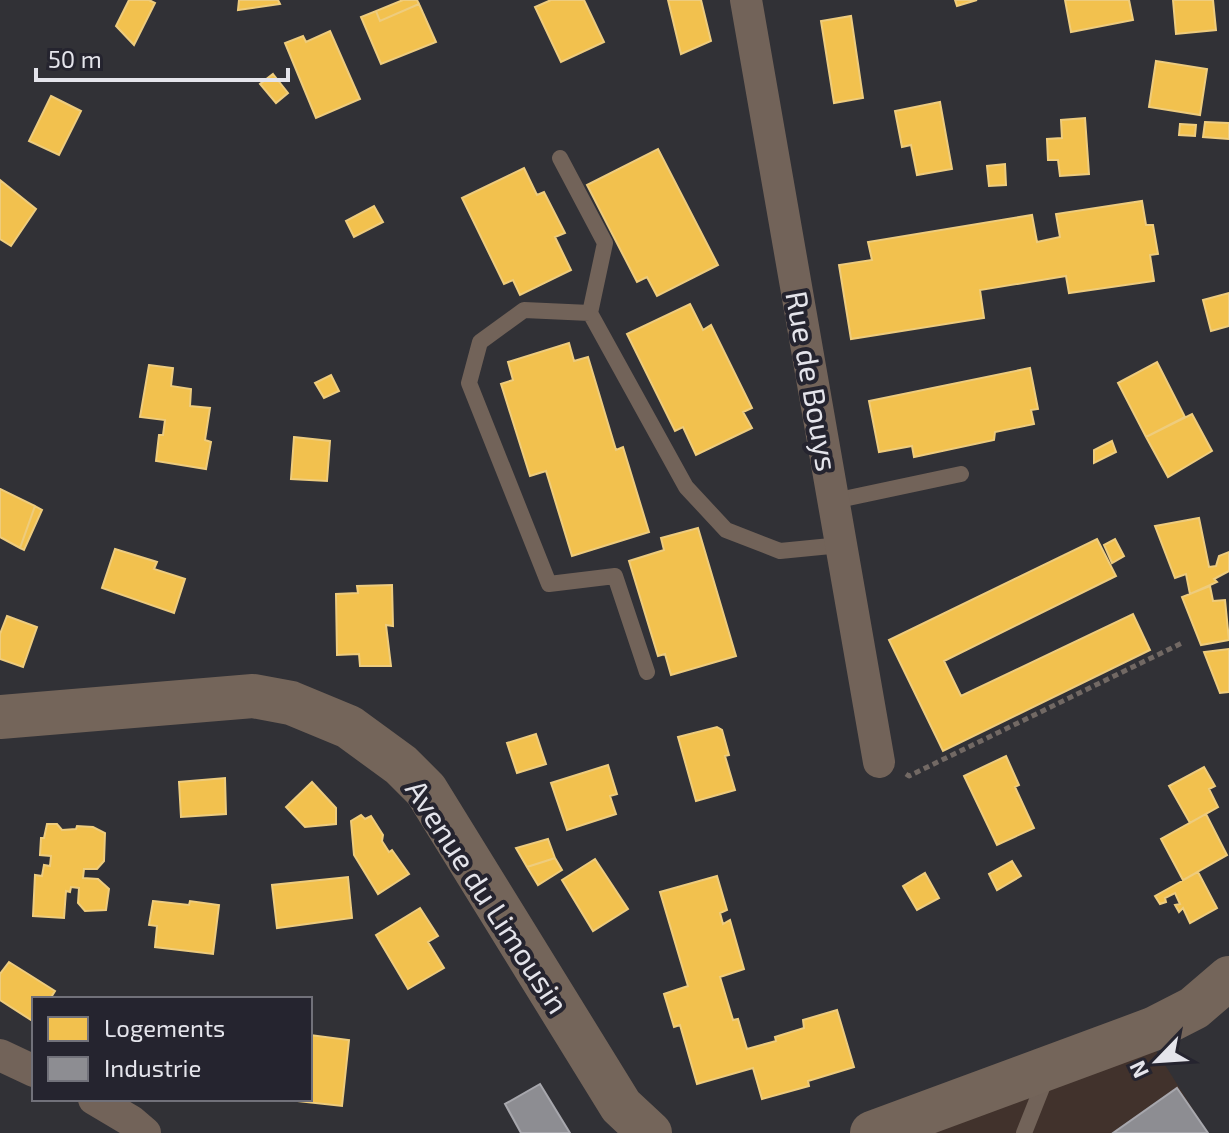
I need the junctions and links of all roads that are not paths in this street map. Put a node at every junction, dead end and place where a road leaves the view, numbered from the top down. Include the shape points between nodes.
1 (746, 0) edge
2 (560, 158) dead end
3 (590, 313) junction
4 (961, 474) dead end
5 (834, 501) junction
6 (841, 545) junction
7 (647, 672) dead end
8 (0, 717) edge
9 (879, 762) road end
10 (1229, 978) edge
11 (0, 1055) edge
12 (1051, 1066) junction
13 (32, 1070) edge
14 (97, 1101) edge
15 (145, 1133) edge
16 (650, 1133) edge
17 (872, 1133) edge
18 (1024, 1133) edge

1 - 5 street, Rue de Bouys
2 - 3 lane via 605,243
3 - 6 lane via 686,487 726,530 780,551
3 - 7 lane via 524,310 480,342 469,383 549,584 615,576
4 - 5 lane
5 - 6 street, Rue de Bouys
6 - 9 street, Rue de Bouys
8 - 16 main road, Avenue du Limousin via 253,696 327,716 369,739 426,790 621,1106
10 - 12 main road via 1194,1008 1153,1029
11 - 13 street
12 - 17 main road
12 - 18 lane
14 - 15 street

